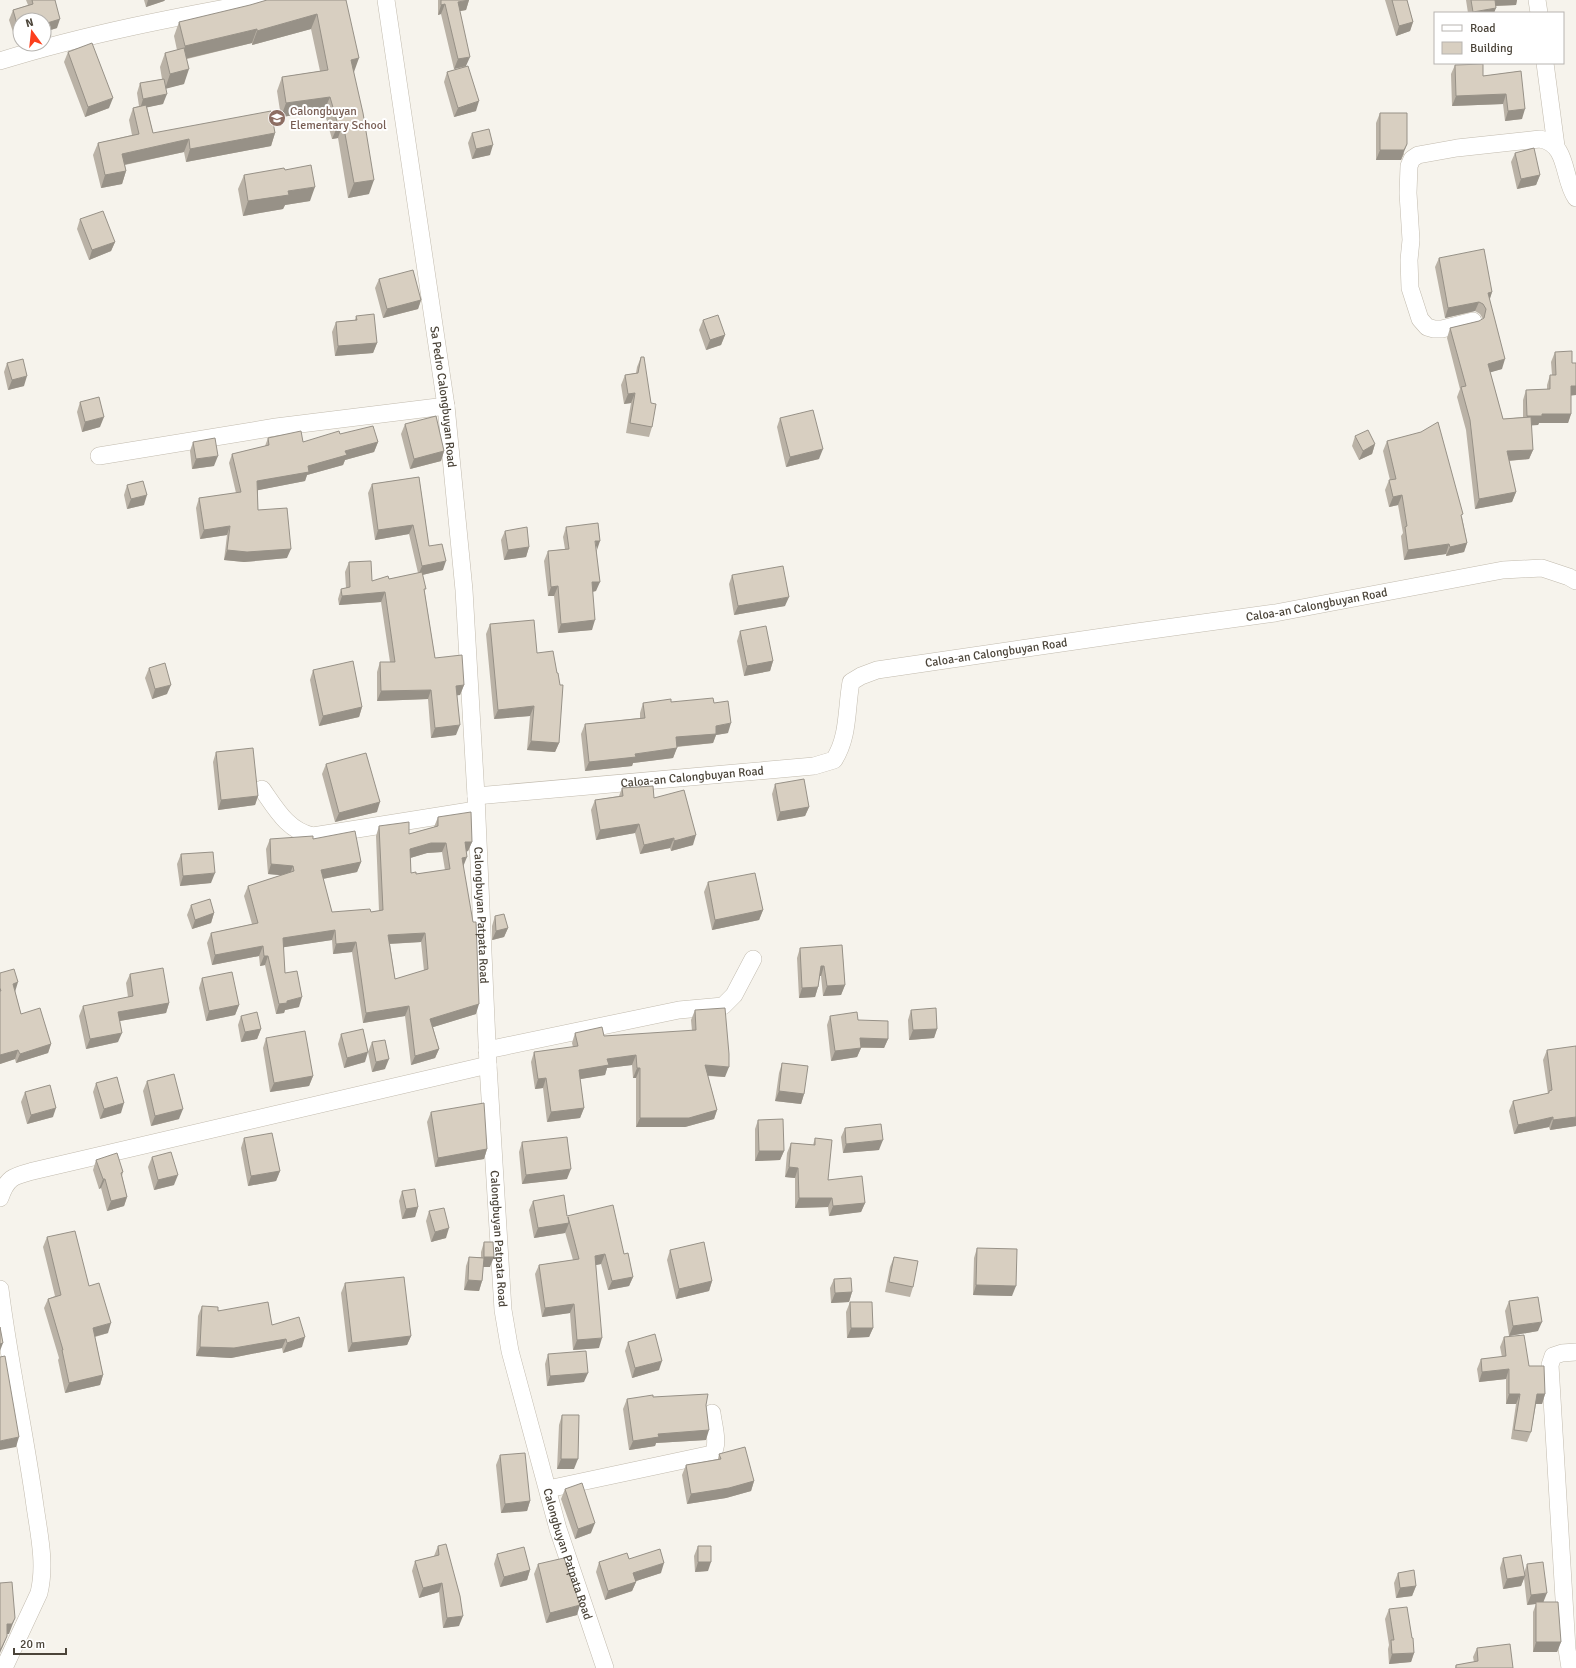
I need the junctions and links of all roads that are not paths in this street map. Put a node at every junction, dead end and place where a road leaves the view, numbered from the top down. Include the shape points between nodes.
1 (270, 0) edge
2 (386, 0) edge
3 (1537, 0) edge
4 (209, 5) edge
5 (1539, 12) edge
6 (0, 61) edge
7 (1545, 64) edge
8 (1556, 146) junction
9 (1576, 198) edge
10 (1473, 321) edge
11 (446, 406) junction
12 (99, 456) dead end
13 (1576, 581) edge
14 (262, 789) dead end
15 (476, 803) junction
16 (753, 959) dead end
17 (488, 1057) junction
18 (0, 1198) edge
19 (0, 1289) edge
20 (1576, 1352) edge
21 (712, 1413) dead end
22 (548, 1489) junction
23 (4, 1668) edge
24 (605, 1668) edge
25 (1570, 1668) edge

1 - 4 street
2 - 11 street, Sa Pedro Calongbuyan Road
3 - 5 street
4 - 6 street via 44,47
7 - 8 street
8 - 9 street
8 - 10 street via 1549,140 1540,139 1457,148 1418,155 1412,159 1408,177 1411,240 1409,273 1410,288 1420,319 1427,327 1434,329
11 - 12 street via 276,427
11 - 15 street, Sa Pedro Calongbuyan Road via 464,590
13 - 15 street, Caloa-an Calongbuyan Road via 1542,568 1503,570 1275,613 877,670 851,682 846,730 841,748 834,760 814,766
14 - 15 street via 285,820 303,834 313,836
15 - 17 street, Calongbuyan Patpata Road
16 - 17 street via 734,995 723,1006 679,1010
17 - 18 street via 33,1170 14,1176 4,1186
17 - 22 street, Calongbuyan Patpata Road via 503,1310 510,1351
19 - 23 street via 5,1332 32,1482 42,1552 43,1580
20 - 25 street via 1553,1356 1550,1364
21 - 22 street via 716,1445 712,1454
22 - 24 street, Calongbuyan Patpata Road via 558,1529

